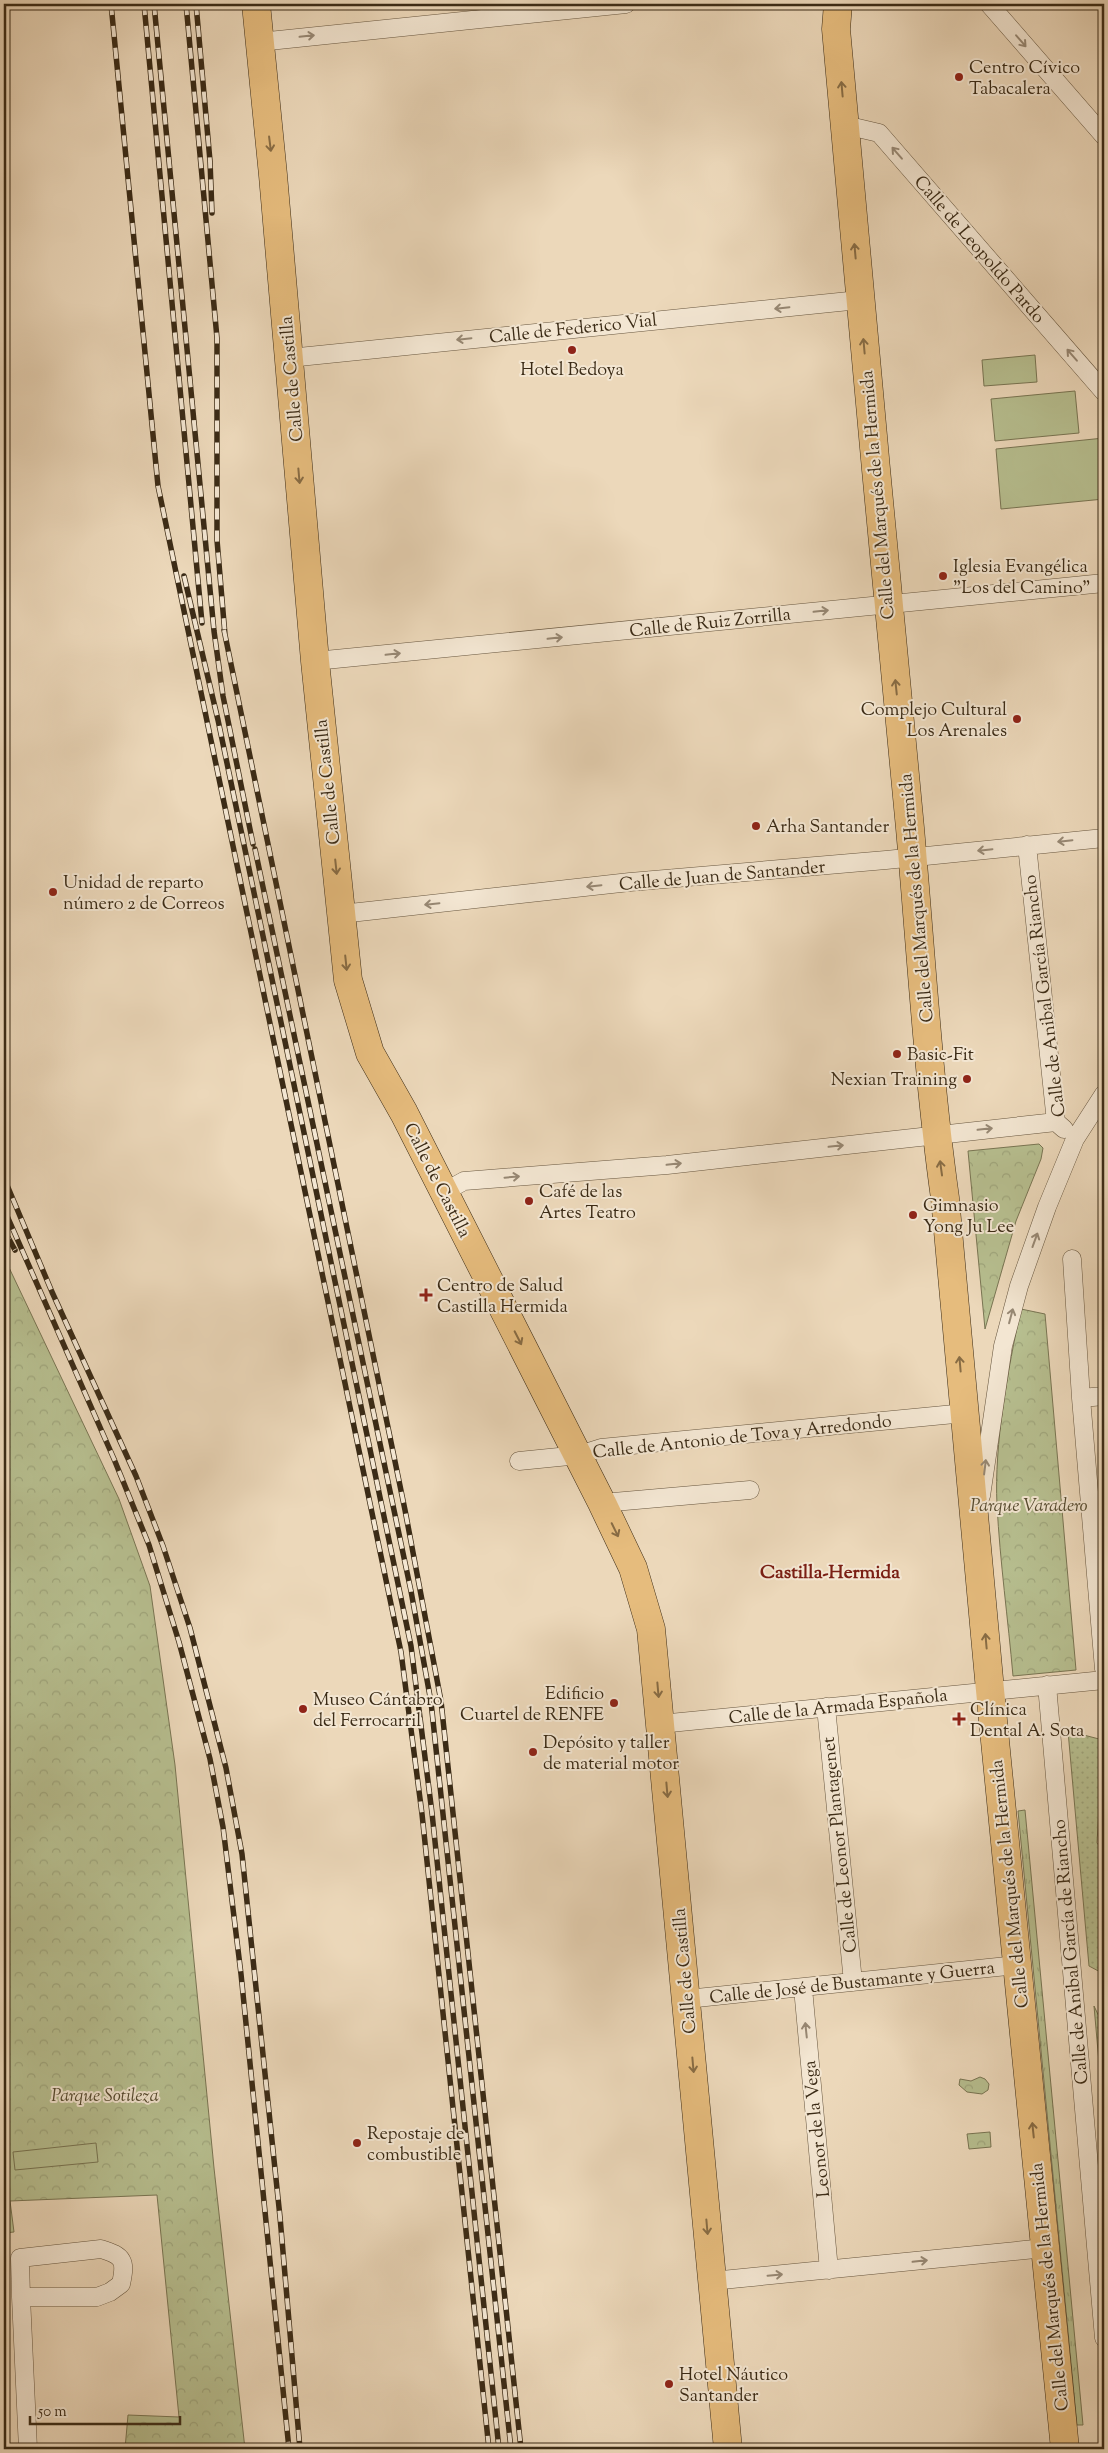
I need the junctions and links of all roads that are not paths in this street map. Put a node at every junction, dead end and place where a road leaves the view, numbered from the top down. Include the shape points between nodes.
1 (256, 4) edge
2 (626, 4) edge
3 (838, 4) edge
4 (989, 4) edge
5 (258, 42) junction
6 (845, 125) junction
7 (1104, 136) edge
8 (860, 300) junction
9 (302, 356) junction
10 (1104, 392) edge
11 (1104, 583) edge
12 (887, 605) junction
13 (315, 661) junction
14 (1104, 838) edge
15 (1026, 845) junction
16 (912, 858) junction
17 (341, 914) junction
18 (1104, 1094) edge
19 (1056, 1122) junction
20 (936, 1134) junction
21 (1075, 1139) junction
22 (444, 1192) junction
23 (1072, 1259) dead end
24 (1104, 1396) edge
25 (1080, 1398) junction
26 (965, 1413) junction
27 (579, 1455) junction
28 (518, 1462) dead end
29 (750, 1490) dead end
30 (602, 1503) junction
31 (976, 1533) junction
32 (1104, 1669) edge
33 (1104, 1680) edge
34 (1047, 1685) junction
35 (990, 1690) junction
36 (826, 1707) junction
37 (660, 1724) junction
38 (1017, 1965) junction
39 (852, 1982) junction
40 (802, 1988) junction
41 (687, 1999) junction
42 (1045, 2248) junction
43 (829, 2270) junction
44 (712, 2282) junction
45 (21, 2297) junction
46 (1104, 2338) edge
47 (28, 2449) edge
48 (728, 2449) edge
49 (1065, 2449) edge

1 - 5 main road, Calle de Castilla
5 -> 2 street
6 -> 3 main road, Calle del Marqués de la Hermida via 836,29
4 -> 7 street
5 -> 9 main road, Calle de Castilla via 273,175
8 -> 6 main road, Calle del Marqués de la Hermida
10 -> 6 street, Calle de Leopoldo Pardo via 879,133
8 -> 9 street, Calle de Federico Vial
12 -> 8 main road, Calle del Marqués de la Hermida
9 -> 13 main road, Calle de Castilla
11 - 12 street, Calle de Ruiz Zorrilla
13 -> 12 street, Calle de Ruiz Zorrilla
16 -> 12 main road, Calle del Marqués de la Hermida
13 -> 17 main road, Calle de Castilla
14 -> 15 street, Calle de Juan de Santander
15 -> 16 street, Calle de Juan de Santander
15 - 19 street, Calle de Anibal García Riancho
16 -> 17 street, Calle de Juan de Santander via 630,882
16 - 20 main road, Calle del Marqués de la Hermida
17 -> 22 main road, Calle de Castilla via 348,980 370,1053
18 - 21 street
20 -> 19 street
19 - 21 street, Calle de Anibal García Riancho
22 -> 20 street via 464,1181 667,1164
26 -> 20 main road, Calle del Marqués de la Hermida
31 -> 21 street via 1010,1318 1047,1207
22 -> 27 main road, Calle de Castilla
23 - 25 street
24 - 25 street
25 - 32 street
26 - 27 street, Calle de Antonio de Tova y Arredondo via 601,1448
26 - 31 main road, Calle del Marqués de la Hermida
27 - 28 street, Calle de Antonio de Tova y Arredondo
27 - 30 main road, Calle de Castilla
29 - 30 street
30 -> 37 main road, Calle de Castilla via 633,1568 650,1629
35 -> 31 main road, Calle del Marqués de la Hermida
33 - 34 street, Calle de la Armada Española
34 - 35 street, Calle de la Armada Española
34 - 46 street, Calle de Anibal García de Riancho
35 - 36 street, Calle de la Armada Española
35 - 38 main road, Calle del Marqués de la Hermida
36 - 37 street, Calle de la Armada Española
36 - 39 street, Calle de Leonor Plantagenet
37 -> 41 main road, Calle de Castilla
38 - 39 street, Calle de José de Bustamante y Guerra
42 -> 38 main road, Calle del Marqués de la Hermida
39 - 40 street, Calle de José de Bustamante y Guerra
40 - 41 street, Calle de José de Bustamante y Guerra
43 -> 40 street, Leonor de la Vega
41 -> 44 main road, Calle de Castilla
43 -> 42 street
42 - 49 main road, Calle del Marqués de la Hermida
44 -> 43 street
44 - 48 main road, Calle de Castilla
45 - 45 street via 97,2297 122,2284 125,2266 121,2258 101,2249 20,2258
45 - 47 street

